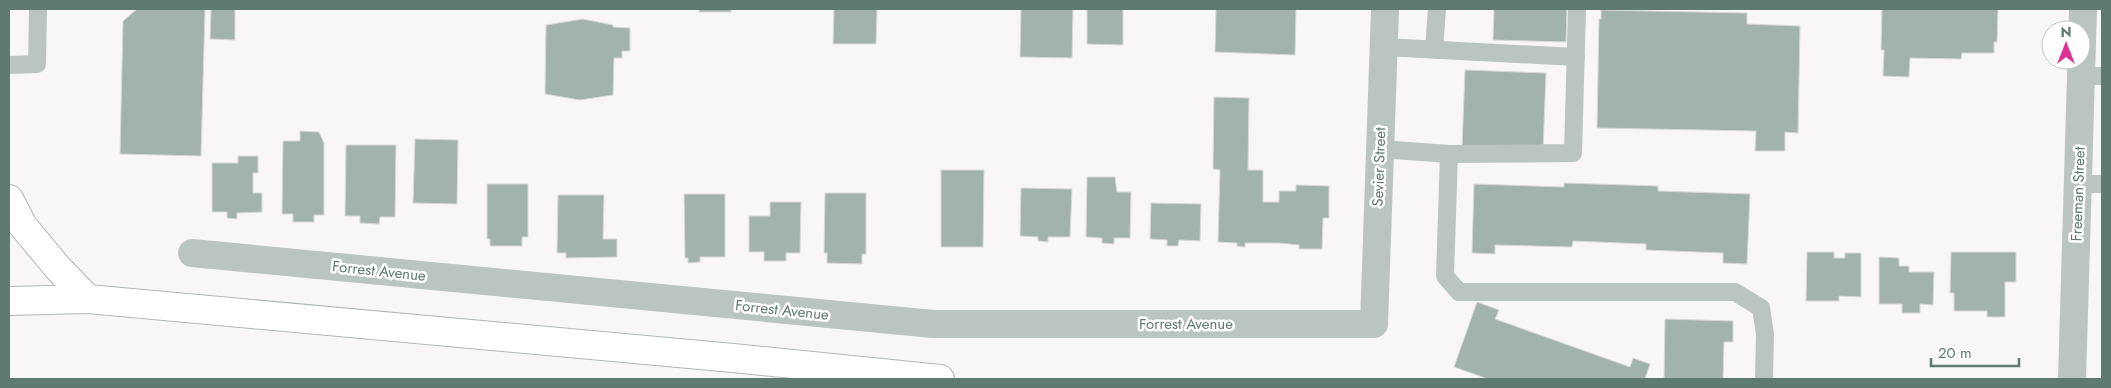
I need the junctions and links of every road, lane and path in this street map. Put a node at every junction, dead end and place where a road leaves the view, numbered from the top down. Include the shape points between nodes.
1 (38, 9) edge
2 (1385, 9) edge
3 (1437, 9) edge
4 (1577, 9) edge
5 (2083, 9) edge
6 (1384, 46) junction
7 (1434, 49) junction
8 (1576, 57) junction
9 (9, 65) edge
10 (2091, 76) edge
11 (1380, 149) junction
12 (1449, 154) junction
13 (2090, 184) edge
14 (9, 199) edge
15 (192, 252) dead end
16 (88, 299) junction
17 (9, 301) edge
18 (1374, 324) joint
19 (940, 379) edge
20 (1764, 379) edge
21 (2072, 379) edge

1 - 9 lane via 36,64
2 - 6 street, Sevier Street
3 - 7 lane
4 - 8 lane
5 - 10 street, Freeman Street
6 - 7 lane
6 - 11 street, Sevier Street
7 - 8 lane
8 - 12 lane via 1573,153
10 - 13 street, Freeman Street
11 - 12 lane
11 - 18 street, Sevier Street
12 - 20 lane via 1445,276 1459,292 1735,292 1761,308 1765,334
13 - 21 street, Freeman Street
14 - 16 highway via 23,226
15 - 18 street, Forrest Avenue via 933,324
16 - 17 highway
16 - 19 highway

